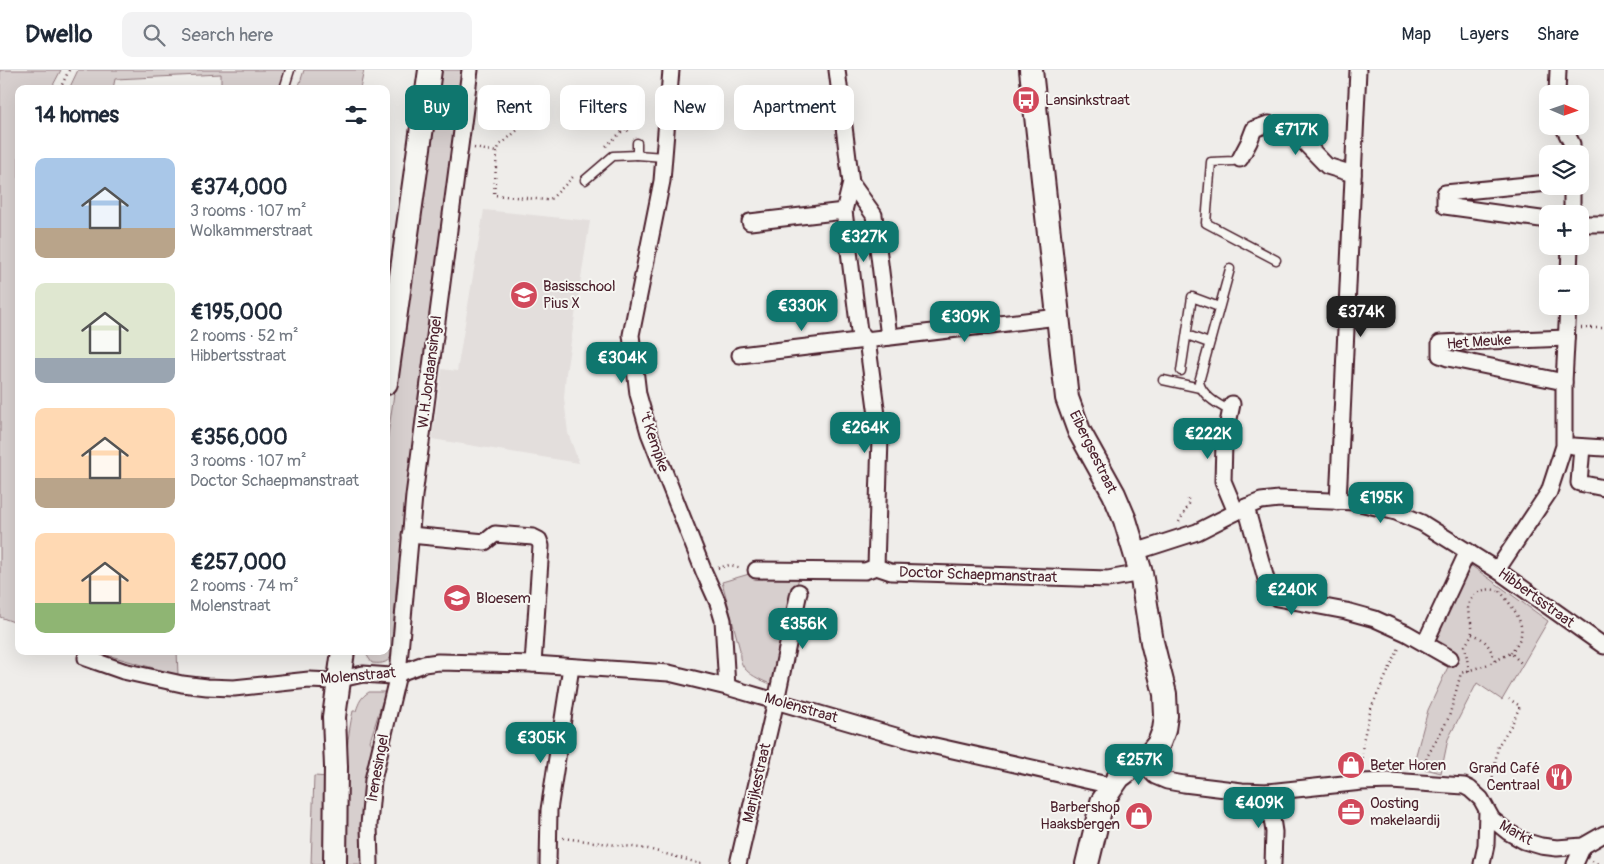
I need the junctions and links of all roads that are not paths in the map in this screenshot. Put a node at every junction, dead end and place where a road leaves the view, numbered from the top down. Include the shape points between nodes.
1 (290, 70) edge
2 (470, 70) edge
3 (671, 70) edge
4 (836, 70) edge
5 (1031, 70) edge
6 (1358, 70) edge
7 (1558, 70) edge
8 (428, 72) edge
9 (285, 85) edge
10 (1557, 85) edge
11 (638, 144) road end
12 (637, 156) junction
13 (664, 156) junction
14 (1240, 159) joint
15 (1353, 174) junction
16 (585, 180) dead end
17 (851, 184) junction
18 (1539, 184) edge
19 (844, 211) junction
20 (1539, 219) edge
21 (750, 222) dead end
22 (1589, 224) edge
23 (1604, 224) edge
24 (1276, 260) dead end
25 (1230, 270) dead end
26 (1219, 307) junction
27 (1567, 315) edge
28 (1058, 317) junction
29 (1566, 332) junction
30 (1186, 335) junction
31 (889, 337) junction
32 (868, 340) junction
33 (1210, 343) junction
34 (390, 353) edge
35 (740, 355) dead end
36 (1181, 371) dead end
37 (1163, 380) dead end
38 (1564, 382) junction
39 (1200, 388) junction
40 (1231, 407) joint
41 (1564, 446) junction
42 (1582, 447) junction
43 (1604, 448) edge
44 (1604, 488) edge
45 (1338, 502) junction
46 (1241, 509) junction
47 (410, 535) junction
48 (1468, 551) junction
49 (1138, 562) junction
50 (876, 567) junction
51 (756, 570) road end
52 (1503, 574) junction
53 (800, 592) dead end
54 (1425, 643) junction
55 (1604, 646) edge
56 (343, 655) edge
57 (355, 655) edge
58 (86, 658) dead end
59 (1450, 658) dead end
60 (533, 664) junction
61 (571, 667) junction
62 (398, 674) junction
63 (346, 677) junction
64 (727, 687) junction
65 (776, 701) junction
66 (1142, 761) junction
67 (1112, 786) junction
68 (1268, 792) junction
69 (1487, 811) junction
70 (1604, 834) edge
71 (1583, 846) junction
72 (335, 864) edge
73 (370, 864) edge
74 (548, 864) edge
75 (738, 864) edge
76 (1087, 864) edge
77 (1273, 864) edge
78 (1482, 864) edge
79 (1575, 864) edge

1 - 9 lane
2 - 47 street, W.H.Jordaansingel
3 - 13 street, 't Kempke
4 - 17 street
5 - 28 main road, Eibergsestraat
6 - 15 street
7 - 10 street
8 - 34 main road
11 - 12 lane
12 - 13 lane
12 - 16 lane via 613,156
13 - 64 street, 't Kempke via 662,181 631,335 638,394 649,433 723,620
14 - 15 street via 1254,129 1268,124 1282,126 1296,134 1327,166
14 - 24 lane via 1211,162 1206,223
15 - 45 street
17 - 19 street
17 - 31 street via 874,215
18 - 20 street via 1445,193 1445,206
19 - 21 street
19 - 32 street via 859,330
22 - 23 street
25 - 26 lane
26 - 30 lane via 1192,297
26 - 33 lane
27 - 29 street
28 - 31 street
28 - 49 main road, Eibergsestraat via 1067,398 1079,431 1114,494
29 - 38 street
29 - 38 street, Het Meuke via 1440,343 1440,355 1448,358
30 - 33 lane
30 - 36 lane
31 - 32 street
32 - 35 street
32 - 50 street via 880,438
33 - 39 lane
37 - 39 lane
38 - 41 street
39 - 40 lane via 1220,406
40 - 46 street via 1224,443 1223,481
41 - 42 street
41 - 52 street via 1549,492
42 - 43 street
42 - 44 street via 1580,483
45 - 46 street, Hibbertsstraat via 1279,499 1261,501
45 - 48 street, Hibbertsstraat via 1356,502 1396,512 1422,523
46 - 49 street, Hibbertsstraat via 1178,538
46 - 54 street via 1269,590 1277,598 1346,610 1375,619
47 - 60 street via 485,542 495,534 539,540
47 - 62 street, W.H.Jordaansingel
48 - 52 street, Hibbertsstraat
48 - 54 street
49 - 50 street, Doctor Schaepmanstraat via 1108,579 891,572
49 - 66 main road, Eibergsestraat via 1166,716 1159,743
50 - 51 street, Doctor Schaepmanstraat via 865,570
52 - 55 street, Hibbertsstraat
53 - 65 street
54 - 59 street
56 - 63 main road
57 - 63 main road
58 - 63 street, Molenstraat via 131,673 207,687 241,688 308,680 332,681
60 - 61 street, Molenstraat
60 - 62 street, Molenstraat via 438,662
61 - 64 street, Molenstraat via 669,673
61 - 74 street via 549,810
62 - 63 street, Molenstraat
62 - 73 street, Irenesingel via 373,780
63 - 72 main road via 347,725 336,767
64 - 65 street, Molenstraat
65 - 67 street, Molenstraat via 913,741
65 - 75 street, Marijkestraat
66 - 67 main road
66 - 68 street via 1155,776 1167,781
67 - 76 main road via 1102,802
68 - 69 street via 1362,782 1464,786 1481,798
68 - 77 street via 1274,832
69 - 71 street, Markt via 1508,832 1524,841 1557,848
69 - 78 street, Markt
70 - 71 street
71 - 79 street

